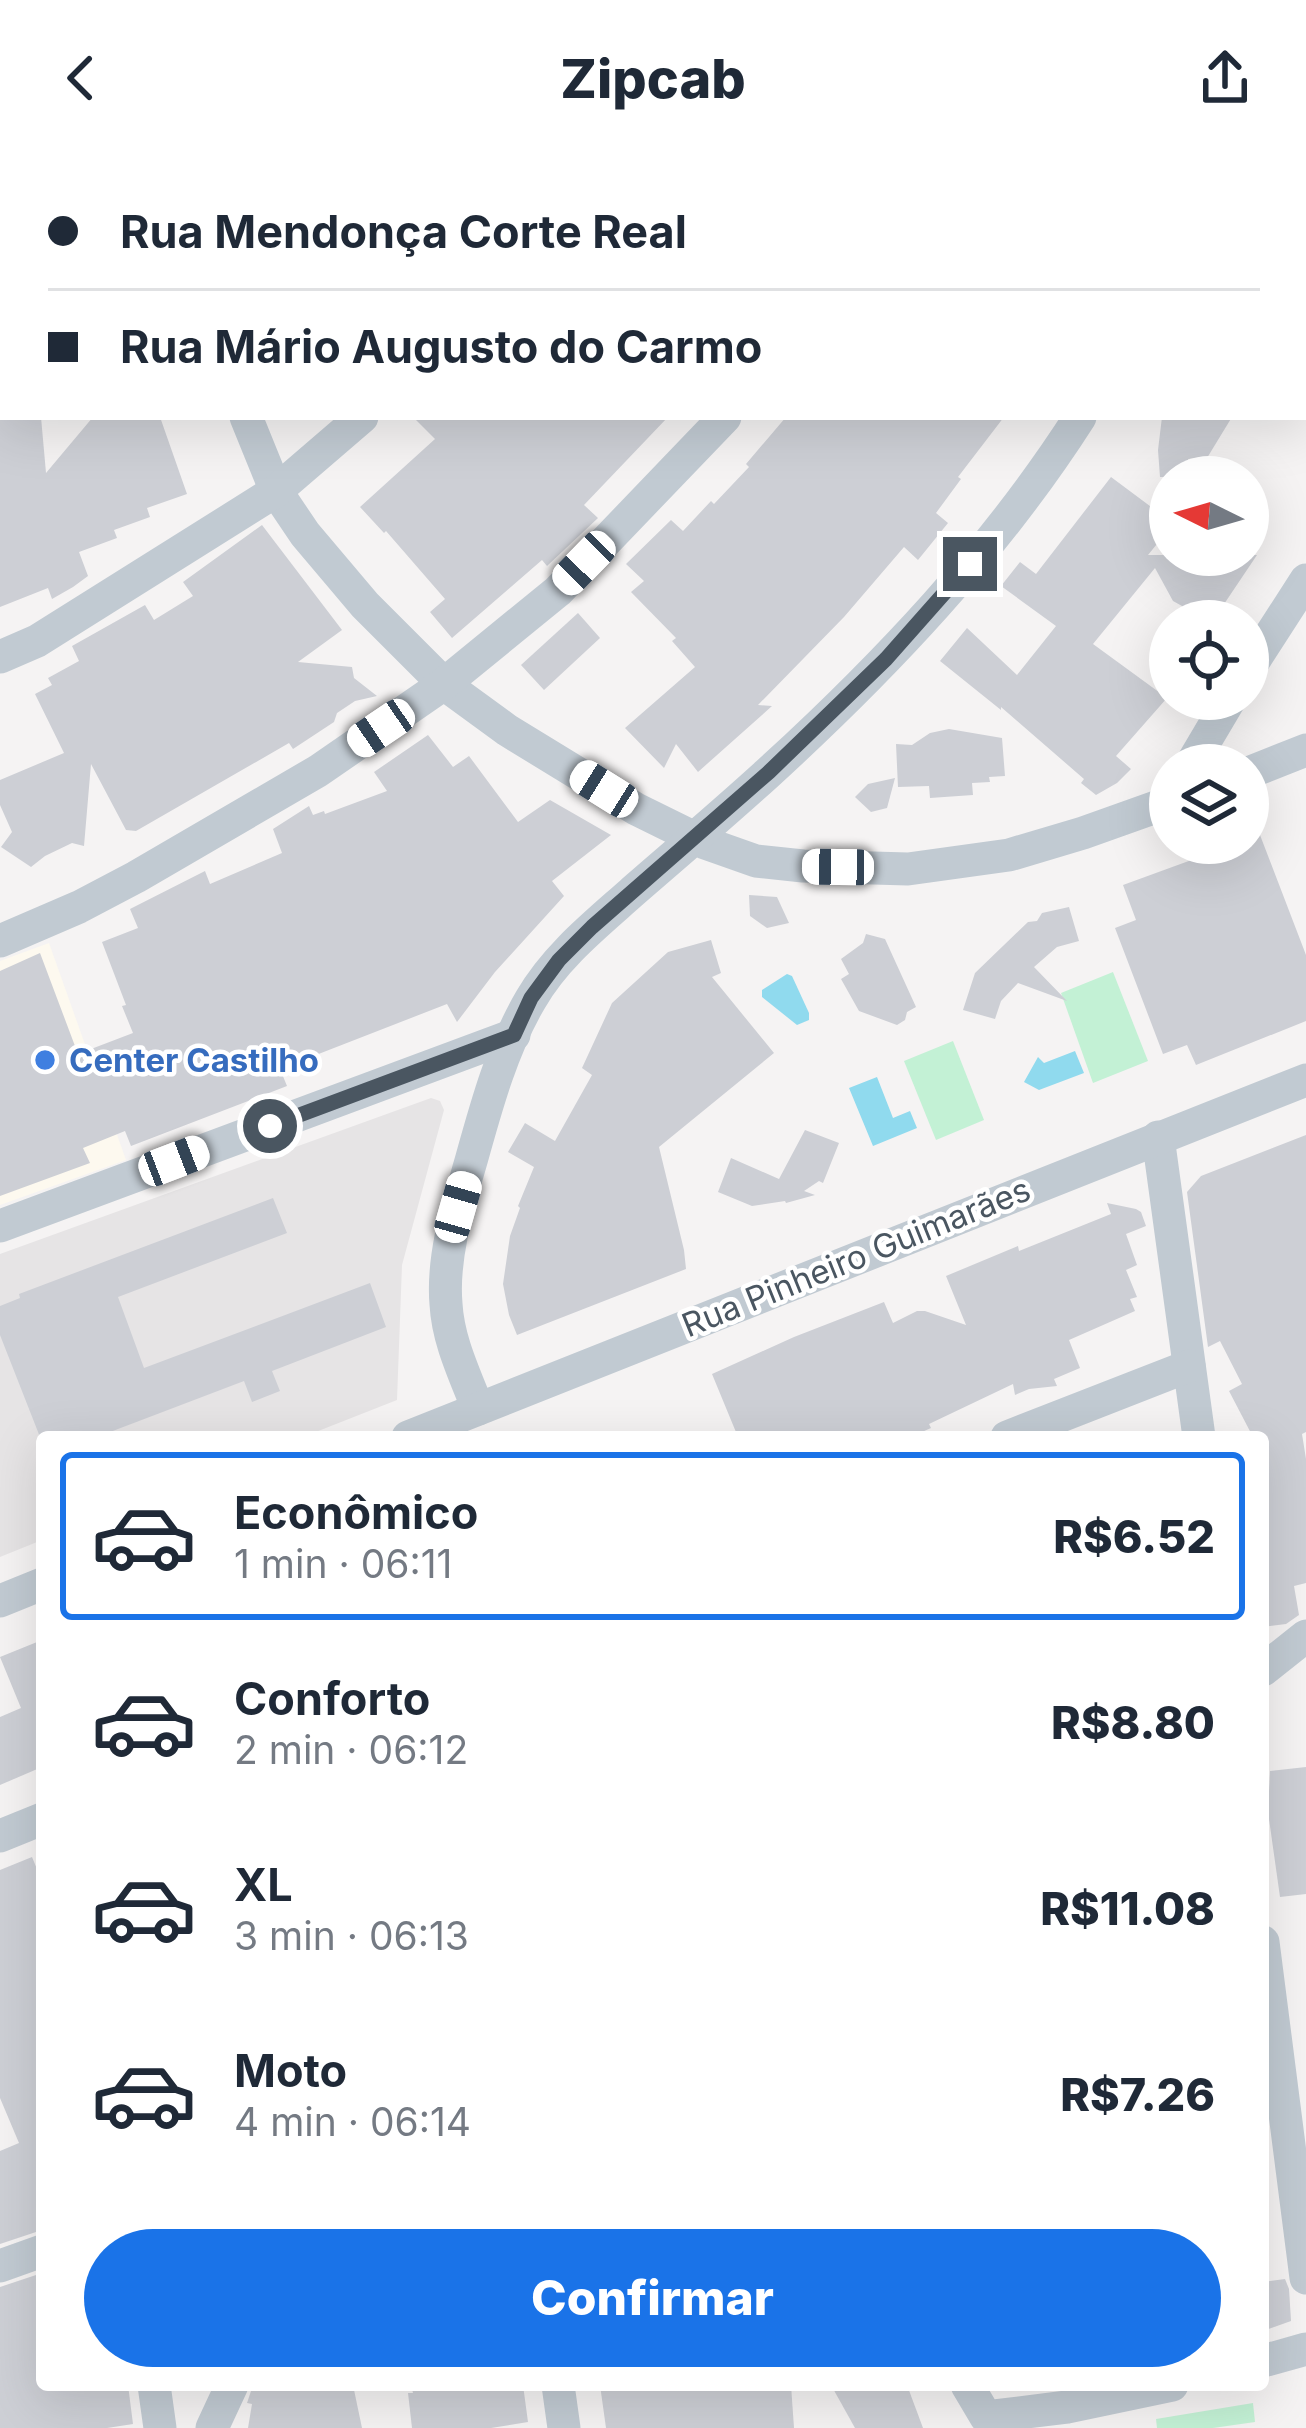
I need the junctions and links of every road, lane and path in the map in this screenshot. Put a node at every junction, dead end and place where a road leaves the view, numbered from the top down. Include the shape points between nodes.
1 (247, 420) edge
2 (359, 420) edge
3 (722, 420) edge
4 (1078, 420) edge
5 (276, 491) junction
6 (1306, 580) edge
7 (1269, 637) edge
8 (0, 657) edge
9 (445, 684) junction
10 (1306, 750) edge
11 (1269, 765) edge
12 (1149, 809) edge
13 (694, 838) junction
14 (0, 941) edge
15 (514, 1035) junction
16 (1306, 1080) edge
17 (1158, 1137) junction
18 (0, 1226) edge
19 (1190, 1366) junction
20 (478, 1408) junction
21 (429, 1431) edge
22 (1022, 1431) edge
23 (1197, 1431) edge
24 (36, 1586) edge
25 (0, 1601) edge
26 (1306, 1636) edge
27 (1269, 1665) edge
28 (36, 1821) edge
29 (0, 1836) edge
30 (1269, 1989) edge
31 (36, 2253) edge
32 (0, 2266) edge
33 (1306, 2278) edge
34 (1306, 2349) edge
35 (1269, 2359) edge
36 (155, 2391) edge
37 (229, 2391) edge
38 (559, 2391) edge
39 (1143, 2391) edge
40 (985, 2410) edge
41 (160, 2428) edge
42 (212, 2428) edge
43 (564, 2428) edge

1 - 5 street
2 - 5 street
3 - 9 street via 558,590
4 - 13 street via 999,532 886,659
5 - 8 street
5 - 9 street via 365,605
6 - 7 street
9 - 13 street via 507,730
9 - 14 street via 318,771 136,878
10 - 11 street
12 - 13 street via 1009,855 908,869 756,861
13 - 15 street via 559,960
15 - 18 street
15 - 20 street via 485,1112 448,1265 455,1350
16 - 17 street, Rua Pinheiro Guimarães
17 - 19 street
17 - 20 street, Rua Pinheiro Guimarães
19 - 22 street
19 - 23 street
20 - 21 street, Rua Pinheiro Guimarães
24 - 25 street
26 - 27 street
28 - 29 street
30 - 33 street
31 - 32 street
34 - 35 street
36 - 41 street
37 - 42 street
38 - 43 street
39 - 40 street via 1067,2407

